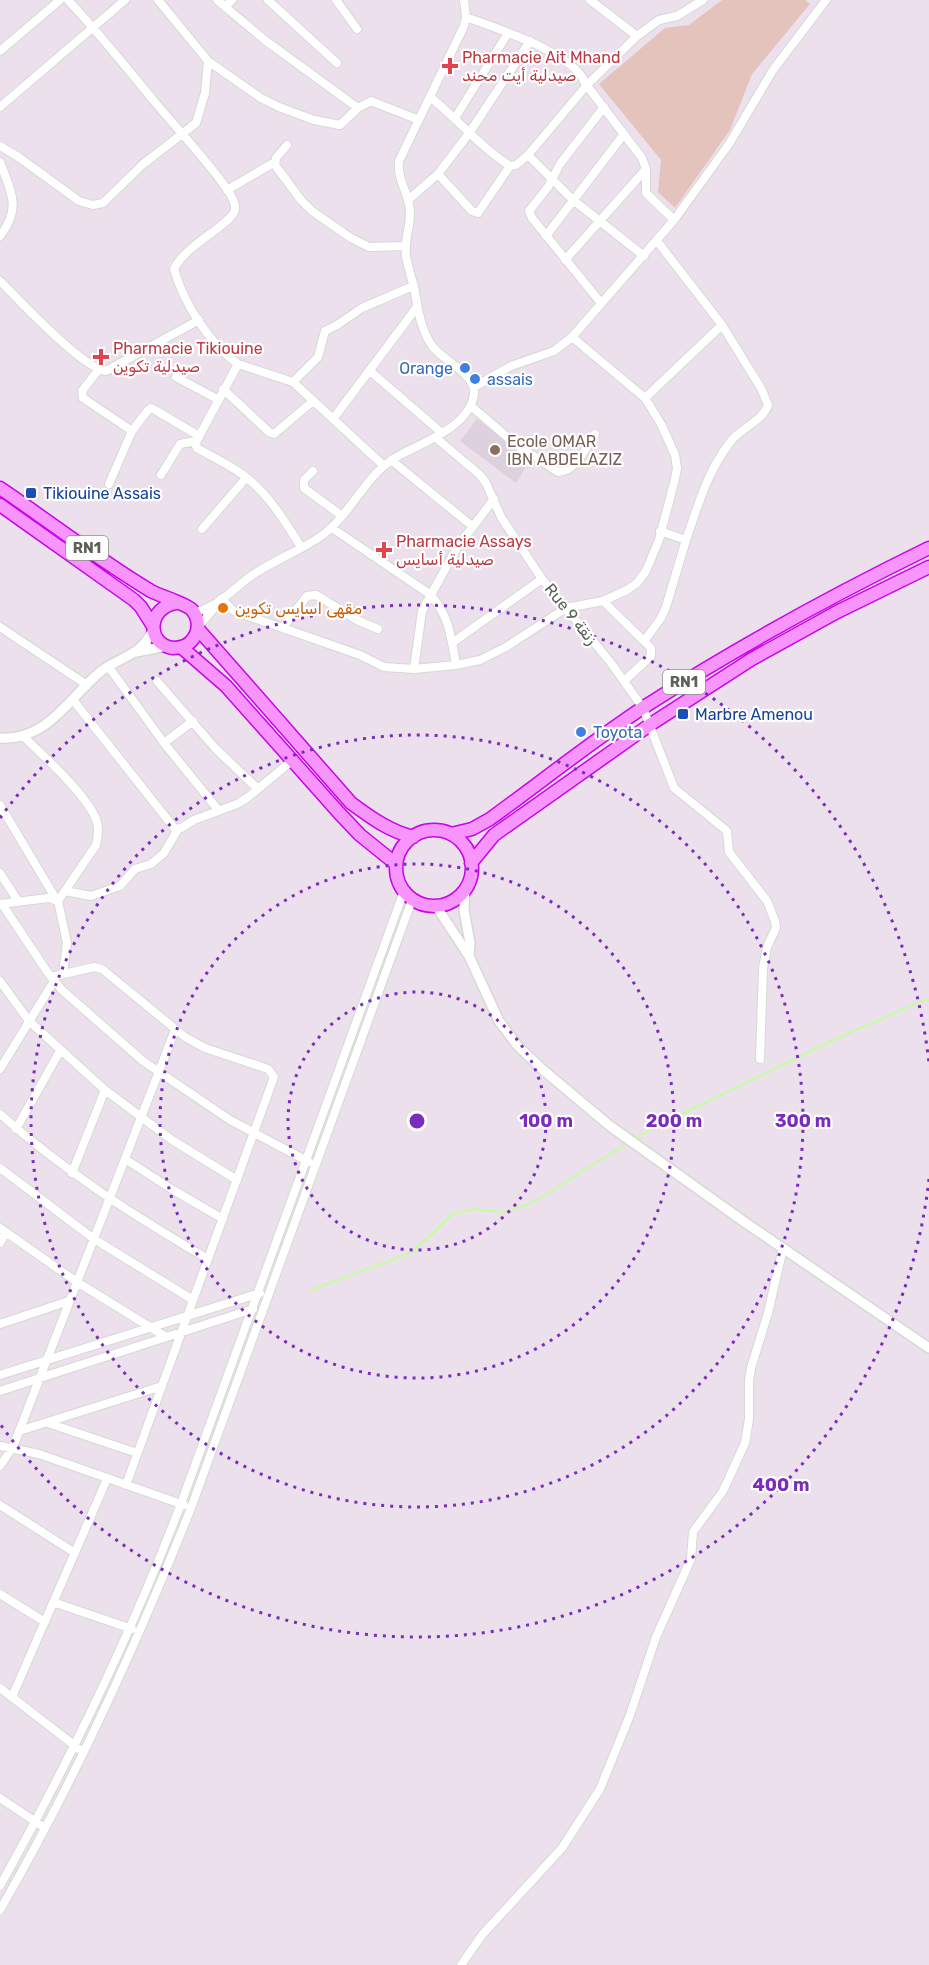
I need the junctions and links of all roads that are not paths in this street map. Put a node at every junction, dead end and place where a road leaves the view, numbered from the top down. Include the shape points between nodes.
1 (60, 0) edge
2 (68, 0) edge
3 (125, 0) edge
4 (158, 0) edge
5 (217, 0) edge
6 (232, 0) edge
7 (268, 0) edge
8 (336, 0) edge
9 (465, 0) edge
10 (590, 0) edge
11 (699, 1) edge
12 (822, 2) edge
13 (225, 7) junction
14 (466, 17) junction
15 (92, 26) junction
16 (357, 29) dead end
17 (508, 33) junction
18 (638, 36) junction
19 (530, 41) junction
20 (0, 51) edge
21 (208, 61) junction
22 (337, 63) dead end
23 (587, 85) junction
24 (430, 97) junction
25 (0, 107) edge
26 (604, 107) junction
27 (358, 108) junction
28 (455, 118) junction
29 (419, 120) junction
30 (470, 132) junction
31 (182, 134) junction
32 (624, 134) junction
33 (287, 145) dead end
34 (0, 146) edge
35 (528, 155) junction
36 (0, 162) edge
37 (275, 162) junction
38 (510, 166) junction
39 (646, 169) junction
40 (438, 174) junction
41 (552, 179) junction
42 (227, 190) junction
43 (408, 200) junction
44 (573, 200) junction
45 (674, 220) junction
46 (600, 221) junction
47 (0, 236) edge
48 (546, 236) junction
49 (657, 241) junction
50 (405, 246) junction
51 (644, 256) junction
52 (565, 260) junction
53 (0, 281) edge
54 (413, 285) junction
55 (602, 303) junction
56 (417, 307) junction
57 (199, 320) junction
58 (723, 325) junction
59 (572, 337) junction
60 (238, 364) junction
61 (99, 369) junction
62 (370, 371) junction
63 (176, 377) dead end
64 (293, 382) junction
65 (474, 387) junction
66 (223, 389) junction
67 (645, 398) junction
68 (219, 400) junction
69 (313, 400) junction
70 (471, 406) junction
71 (333, 419) junction
72 (132, 431) junction
73 (595, 434) dead end
74 (439, 435) junction
75 (197, 439) junction
76 (391, 460) junction
77 (383, 465) junction
78 (313, 471) dead end
79 (161, 476) dead end
80 (246, 478) junction
81 (110, 484) dead end
82 (0, 488) edge
83 (494, 499) junction
84 (0, 505) edge
85 (342, 516) junction
86 (472, 526) junction
87 (332, 528) junction
88 (202, 529) dead end
89 (660, 531) junction
90 (686, 540) junction
91 (301, 547) junction
92 (929, 548) edge
93 (929, 567) edge
94 (542, 579) junction
95 (431, 595) junction
96 (221, 599) junction
97 (603, 601) junction
98 (176, 603) junction
99 (566, 608) junction
100 (194, 612) junction
101 (0, 627) edge
102 (283, 627) junction
103 (154, 628) junction
104 (198, 628) junction
105 (378, 629) dead end
106 (645, 640) junction
107 (452, 643) junction
108 (167, 646) junction
109 (181, 647) junction
110 (133, 653) junction
111 (456, 665) junction
112 (108, 666) junction
113 (414, 669) junction
114 (157, 681) dead end
115 (624, 681) junction
116 (87, 685) junction
117 (72, 700) junction
118 (643, 708) junction
119 (193, 721) junction
120 (651, 724) junction
121 (23, 736) junction
122 (0, 738) edge
123 (164, 743) junction
124 (293, 760) junction
125 (258, 789) junction
126 (0, 805) edge
127 (219, 811) junction
128 (178, 829) junction
129 (451, 834) junction
130 (413, 837) junction
131 (471, 863) junction
132 (396, 864) junction
133 (0, 873) edge
134 (465, 889) junction
135 (65, 891) junction
136 (408, 896) junction
137 (57, 900) junction
138 (18, 901) junction
139 (0, 904) edge
140 (436, 906) junction
141 (469, 956) junction
142 (63, 975) junction
143 (53, 979) junction
144 (0, 981) edge
145 (29, 1021) junction
146 (175, 1030) junction
147 (0, 1048) edge
148 (60, 1051) junction
149 (6, 1057) junction
150 (760, 1059) dead end
151 (0, 1069) edge
152 (158, 1072) junction
153 (105, 1090) junction
154 (0, 1114) edge
155 (141, 1118) junction
156 (16, 1129) junction
157 (254, 1134) junction
158 (124, 1159) junction
159 (306, 1160) junction
160 (316, 1165) junction
161 (0, 1168) edge
162 (72, 1173) junction
163 (237, 1180) junction
164 (109, 1199) junction
165 (223, 1219) junction
166 (3, 1231) edge
167 (94, 1239) junction
168 (0, 1243) edge
169 (783, 1248) junction
170 (208, 1259) junction
171 (77, 1282) junction
172 (270, 1290) junction
173 (257, 1294) junction
174 (193, 1300) junction
175 (69, 1301) junction
176 (264, 1306) junction
177 (252, 1310) junction
178 (187, 1316) junction
179 (0, 1324) edge
180 (151, 1328) junction
181 (181, 1332) junction
182 (166, 1337) junction
183 (929, 1348) edge
184 (47, 1360) junction
185 (0, 1375) edge
186 (40, 1378) junction
187 (162, 1386) junction
188 (0, 1391) edge
189 (47, 1422) junction
190 (19, 1431) junction
191 (0, 1446) edge
192 (13, 1447) junction
193 (137, 1454) junction
194 (0, 1466) edge
195 (107, 1479) junction
196 (126, 1485) junction
197 (181, 1504) junction
198 (0, 1505) edge
199 (191, 1508) junction
200 (75, 1553) junction
201 (0, 1594) edge
202 (53, 1602) junction
203 (45, 1622) junction
204 (129, 1629) junction
205 (139, 1631) junction
206 (0, 1688) edge
207 (12, 1697) junction
208 (74, 1745) junction
209 (83, 1752) junction
210 (0, 1798) edge
211 (35, 1822) junction
212 (45, 1828) junction
213 (0, 1886) edge
214 (0, 1910) edge
215 (461, 1965) edge

1 - 20 street
2 - 15 street
3 - 15 street
4 - 21 street
5 - 13 street
6 - 13 street
7 - 22 street
8 - 16 street
9 - 14 street
10 - 18 street
11 - 18 street via 677,16 659,20
12 - 45 street
13 - 27 street
14 - 17 street
14 - 24 street
15 - 25 street
15 - 31 street
17 - 19 street
17 - 28 street
18 - 23 street
19 - 23 street via 575,67
19 - 30 street
21 - 27 street via 261,98 297,115 340,126
21 - 31 street via 199,117
23 - 26 street
23 - 35 street
24 - 28 street
24 - 29 street
26 - 32 street
26 - 41 street
27 - 29 street via 367,102 377,102
28 - 30 street
29 - 43 street via 399,161 400,182
30 - 38 street
30 - 40 street
31 - 34 street via 142,165 111,197 93,205 79,201
31 - 42 street
32 - 39 street
32 - 44 street
33 - 37 street
35 - 38 street
35 - 41 street
36 - 47 street via 13,212
37 - 42 street
37 - 50 street via 312,211 351,238 369,247
38 - 40 street via 478,213
39 - 45 street via 646,193
39 - 46 street
40 - 43 street
41 - 44 street
41 - 48 street via 530,211
42 - 57 street via 236,207 234,213 181,256 174,269
43 - 50 street
44 - 46 street
44 - 48 street
45 - 49 street
46 - 51 street
46 - 52 street
48 - 52 street
49 - 51 street
49 - 58 street
50 - 54 street
51 - 55 street
52 - 55 street
53 - 61 street via 39,322
54 - 56 street
54 - 64 street via 362,308 325,331 318,357
55 - 59 street
56 - 62 street
56 - 65 street via 433,348
57 - 60 street
57 - 61 street via 106,371
58 - 67 street
58 - 90 street via 768,405 763,414 731,440 714,466
59 - 65 street via 554,351 511,366
59 - 67 street
60 - 64 street
60 - 66 street
61 - 72 street via 82,391 83,398
62 - 71 street
62 - 74 street, Rue 9 زنقة
63 - 68 street
64 - 69 street
65 - 70 street
66 - 68 street
66 - 69 street via 274,434
67 - 89 street via 670,442 677,468
68 - 75 street
69 - 71 street
70 - 73 street via 514,444 558,472 572,467
70 - 74 street
71 - 77 street
72 - 75 street via 151,408
72 - 81 street
74 - 76 street
74 - 83 street, Rue 9 زنقة via 480,475
75 - 79 street via 180,444
75 - 80 street via 197,448
76 - 77 street
76 - 86 street
77 - 85 street
78 - 85 street via 304,480 304,488
80 - 88 street
80 - 91 street via 260,489
82 - 98 highway, RN1 via 120,571
83 - 86 street
83 - 94 street, Rue 9 زنقة via 501,517
84 - 103 highway, RN1 via 134,600
85 - 87 street
86 - 95 street
87 - 91 street
87 - 95 street
89 - 90 street
89 - 97 street via 646,571 637,583
90 - 106 street via 666,607
91 - 96 street via 266,566
92 - 118 highway, RN1 via 786,621
93 - 120 highway, RN1 via 761,654
94 - 99 street, Rue 9 زنقة
94 - 107 street
95 - 107 street via 448,622
95 - 113 street via 422,611
96 - 100 street
96 - 102 street via 234,611
96 - 104 street
97 - 99 street
97 - 106 street
98 - 100 highway, RN1
98 - 103 highway via 157,612
99 - 111 street via 506,647 480,660
99 - 115 street, Rue 9 زنقة
100 - 104 highway
101 - 116 street
102 - 105 street via 311,594
102 - 113 street via 384,667
103 - 108 highway, RN1 via 158,640
103 - 110 street
104 - 109 highway via 189,644
104 - 130 highway via 351,803 398,833
106 - 115 street via 652,653
107 - 111 street
108 - 109 highway
108 - 110 street
109 - 124 highway via 226,686
110 - 112 street
111 - 113 street
112 - 116 street
112 - 123 street
114 - 119 street
115 - 118 street, Rue 9 زنقة
116 - 117 street
117 - 121 street via 46,724
117 - 128 street
118 - 120 street, Rue 9 زنقة
118 - 129 highway, RN1 via 490,819
119 - 123 street
119 - 125 street via 221,755
120 - 131 highway, RN1 via 494,835
120 - 150 street, Rue 9 زنقة via 674,788 727,831 729,852 772,909 776,928 764,958
121 - 122 street
121 - 135 street via 91,808 97,821 96,845
123 - 127 street
124 - 125 street
124 - 132 highway via 360,835
125 - 127 street
126 - 137 street
127 - 128 street
128 - 135 street via 164,853 152,864 135,869 120,886 91,896
129 - 130 highway, RN1 via 425,831
129 - 131 highway via 465,846
130 - 132 highway via 404,844
131 - 134 highway, RN1
132 - 136 highway via 397,878
133 - 138 street
134 - 140 highway via 453,901
134 - 141 street
135 - 137 street
136 - 140 highway via 423,905
136 - 159 street
136 - 160 street
137 - 138 street
137 - 142 street via 67,943
138 - 139 street
139 - 143 street
140 - 141 street
141 - 169 street via 507,1034 542,1069 610,1126
142 - 143 street
142 - 146 street via 94,967 105,970
143 - 145 street
143 - 152 street
144 - 145 street
145 - 148 street
145 - 149 street
146 - 152 street
146 - 157 street via 205,1048 272,1072 274,1080
147 - 149 street
148 - 153 street
148 - 156 street
149 - 151 street
152 - 155 street
152 - 157 street
153 - 155 street
153 - 162 street
154 - 156 street
155 - 158 street
155 - 163 street
156 - 162 street
157 - 159 street
157 - 163 street
158 - 164 street
158 - 165 street
159 - 160 street
159 - 173 street
160 - 172 street
161 - 167 street
162 - 164 street
163 - 165 street
164 - 167 street
164 - 170 street
165 - 170 street
166 - 168 street
166 - 171 street
167 - 171 street
167 - 174 street
169 - 183 street
169 - 215 street via 751,1368 745,1443 723,1491 693,1532 691,1559 656,1637 600,1789 562,1848 482,1935
170 - 174 street
171 - 175 street
171 - 180 street
172 - 173 street
172 - 176 street
173 - 177 street
173 - 178 street
174 - 178 street
175 - 179 street
175 - 184 street
176 - 177 street
176 - 199 street
177 - 181 street
177 - 197 street
178 - 180 street
178 - 181 street
180 - 182 street
180 - 184 street
181 - 182 street
181 - 187 street
182 - 186 street
184 - 185 street
184 - 186 street
186 - 188 street
186 - 190 street
187 - 189 street
187 - 193 street
189 - 190 street
189 - 193 street
190 - 192 street
191 - 192 street
192 - 194 street
192 - 195 street
193 - 196 street
195 - 196 street
195 - 200 street
196 - 197 street
197 - 199 street
197 - 204 street
198 - 200 street
199 - 205 street
200 - 202 street
201 - 203 street
202 - 203 street
202 - 204 street
203 - 207 street
204 - 205 street
204 - 208 street
205 - 209 street
206 - 207 street
207 - 208 street
208 - 209 street
208 - 211 street
209 - 212 street
210 - 211 street
211 - 212 street
211 - 213 street
212 - 214 street

